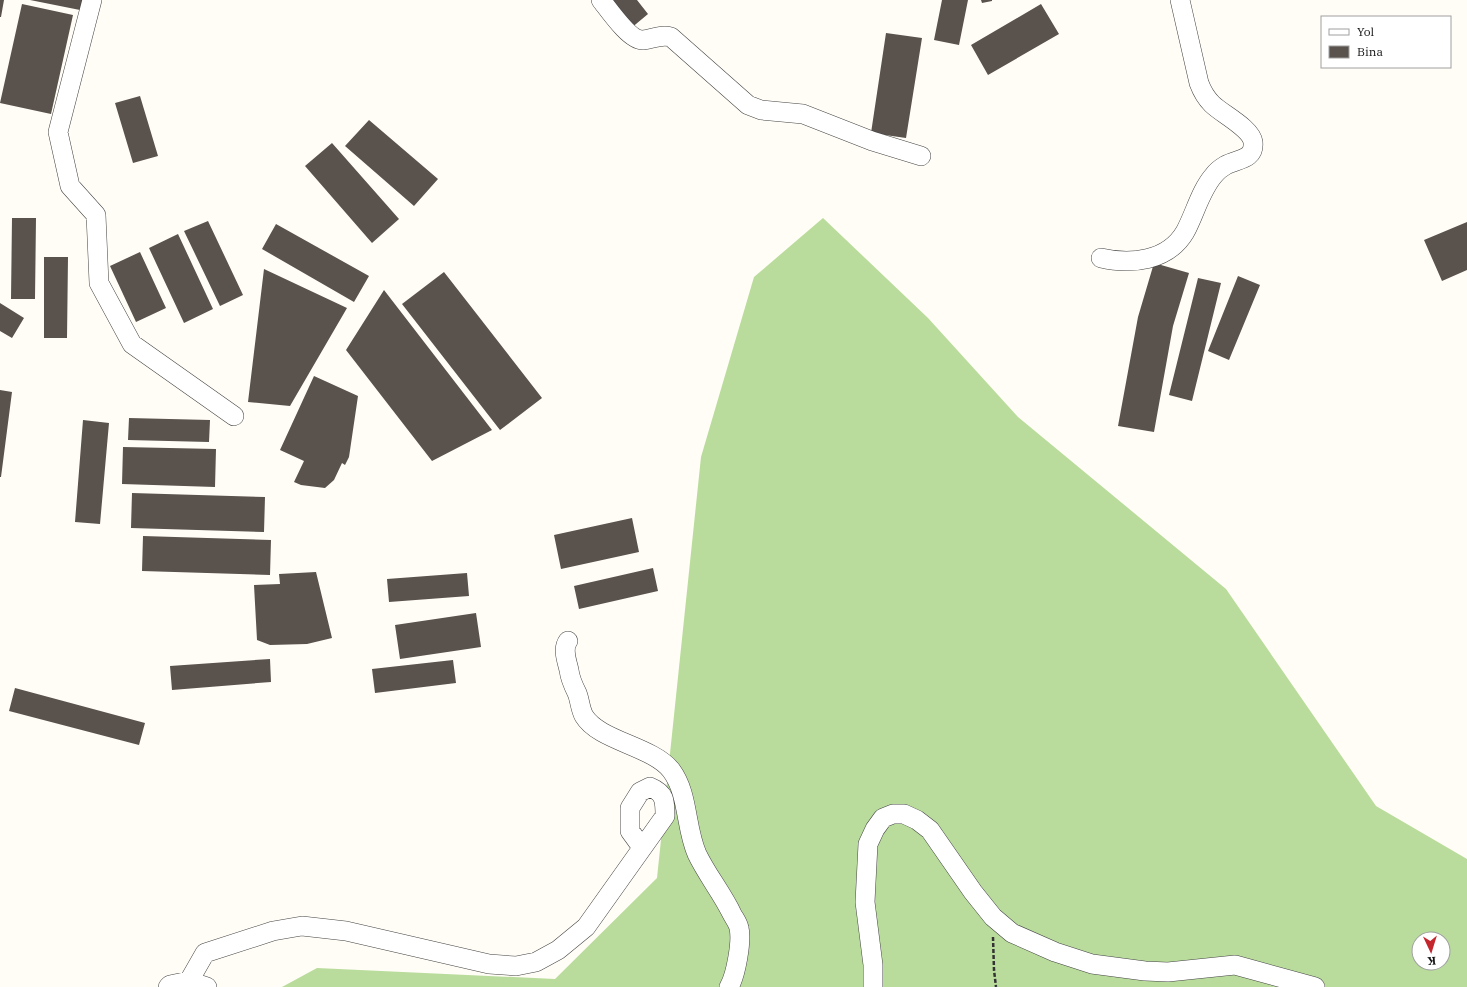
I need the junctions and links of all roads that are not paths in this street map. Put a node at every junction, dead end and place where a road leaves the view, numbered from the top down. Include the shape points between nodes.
1 (92, 0) edge
2 (601, 0) edge
3 (1180, 0) edge
4 (921, 156) dead end
5 (1101, 258) dead end
6 (234, 416) dead end
7 (568, 641) dead end
8 (643, 846) dead end
9 (189, 981) junction
10 (168, 987) edge
11 (207, 987) edge
12 (729, 987) edge
13 (873, 987) edge
14 (1315, 987) edge

1 - 6 street via 58,132 70,186 96,215 99,282 132,344
2 - 4 street via 632,36 643,40 671,37 748,105 761,110 803,114 872,141
3 - 5 street via 1202,91 1212,105 1248,133 1252,141 1252,150 1247,157 1225,166 1212,177 1184,233 1169,248 1140,261 1120,262
7 - 12 street via 566,650 572,686 577,693 584,716 605,734 663,764 680,786 698,854 739,928 739,952 734,978
8 - 9 street via 586,927 558,950 536,962 516,966 489,964 346,931 302,926 273,931 205,953
9 - 10 street
9 - 11 street
13 - 14 street via 873,965 865,902 868,844 883,818 894,814 904,814 930,830 973,892 993,916 1012,933 1055,952 1092,964 1145,971 1168,972 1235,965

